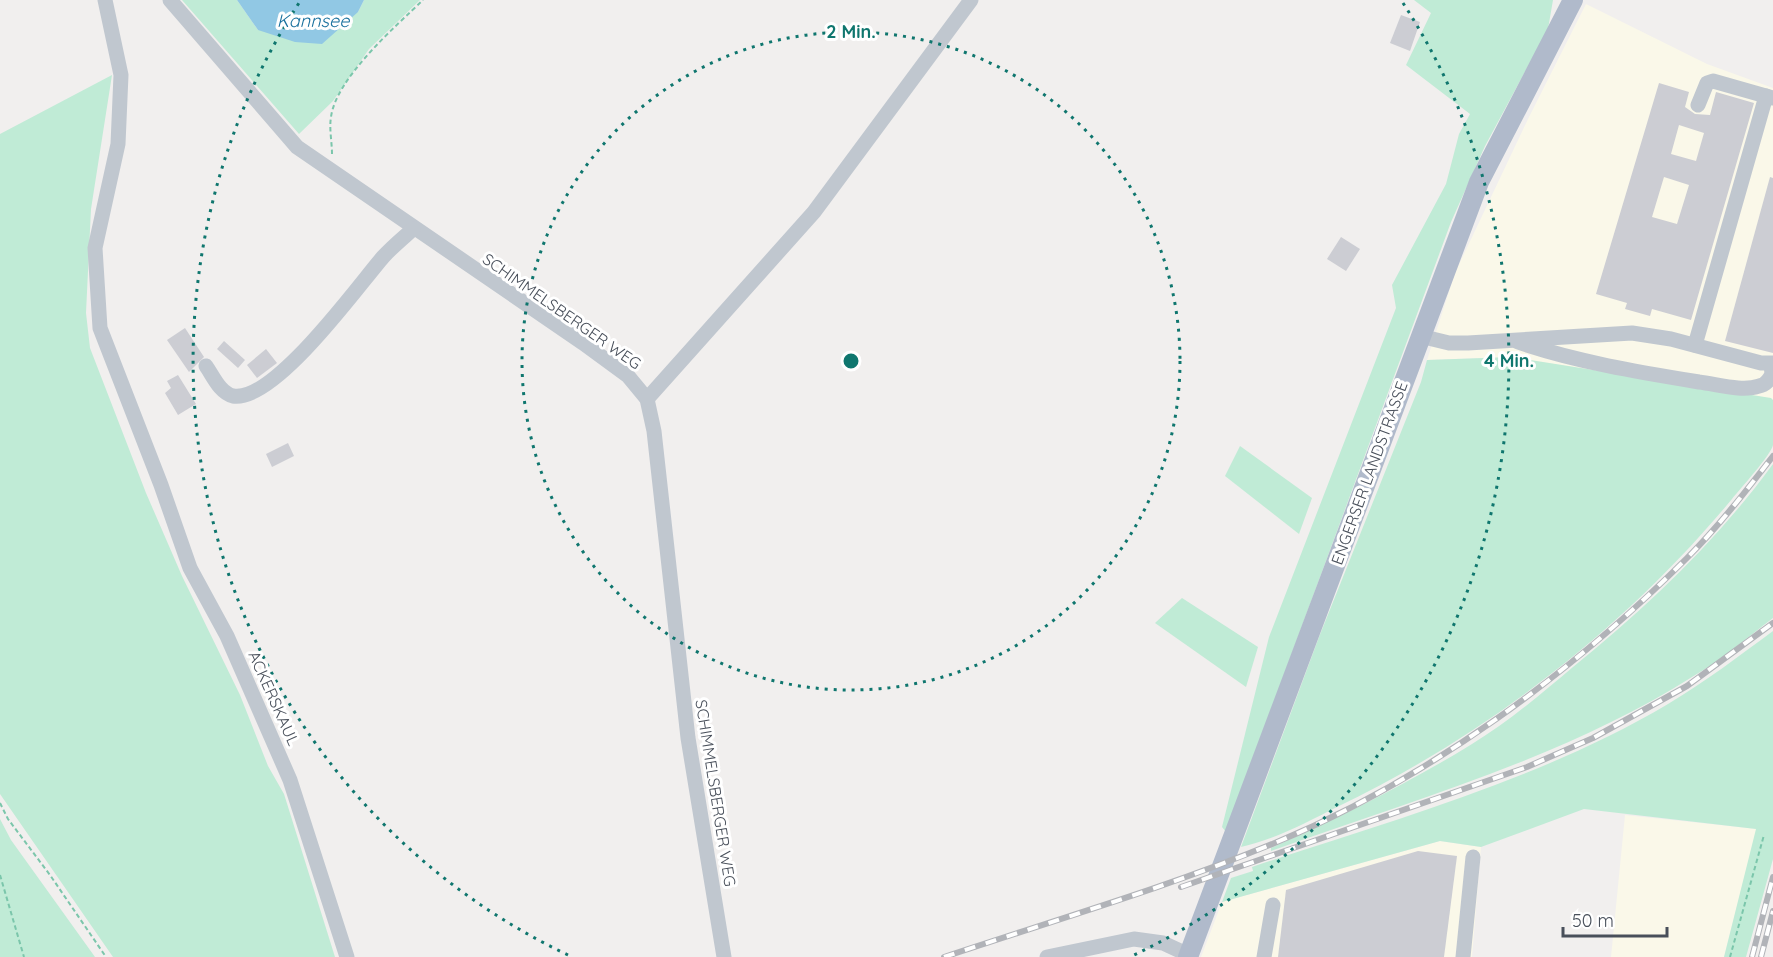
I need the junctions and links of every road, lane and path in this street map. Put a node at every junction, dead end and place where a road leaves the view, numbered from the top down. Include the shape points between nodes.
1 (105, 0) edge
2 (170, 0) edge
3 (423, 0) edge
4 (971, 0) edge
5 (1573, 0) edge
6 (1769, 97) edge
7 (1698, 105) dead end
8 (330, 172) junction
9 (413, 229) junction
10 (1420, 336) junction
11 (1513, 340) junction
12 (1695, 345) junction
13 (1772, 364) edge
14 (206, 366) dead end
15 (647, 399) junction
16 (0, 803) edge
17 (1764, 835) dead end
18 (1473, 857) dead end
19 (0, 875) edge
20 (1273, 905) dead end
21 (1189, 956) edge
22 (24, 957) edge
23 (106, 957) edge
24 (346, 957) edge
25 (724, 957) edge
26 (1047, 957) edge
27 (1264, 957) edge
28 (1463, 957) edge
29 (1730, 957) edge

1 - 24 lane, ACKERSKAUL via 120,75 118,144 95,248 100,328 190,568 227,636 290,780
2 - 8 lane, SCHIMMELSBERGER WEG via 297,147
3 - 8 path via 357,67 334,103 330,118
4 - 15 lane via 814,212
5 - 10 main road, ENGERSER LANDSTRASSE via 1479,182
6 - 7 lane via 1713,81 1703,89
6 - 12 lane
8 - 9 lane, SCHIMMELSBERGER WEG
9 - 14 lane via 385,255 282,374 240,396 231,396
9 - 15 lane, SCHIMMELSBERGER WEG via 628,376
10 - 11 lane via 1449,343
10 - 21 main road, ENGERSER LANDSTRASSE
11 - 12 lane via 1621,333 1654,335
11 - 13 lane via 1601,365 1730,386 1760,386 1772,374
12 - 13 lane
15 - 25 lane, SCHIMMELSBERGER WEG via 654,431 688,738
16 - 23 path
17 - 29 path
18 - 28 lane
19 - 22 path
20 - 27 lane
21 - 26 lane via 1163,943 1134,939

